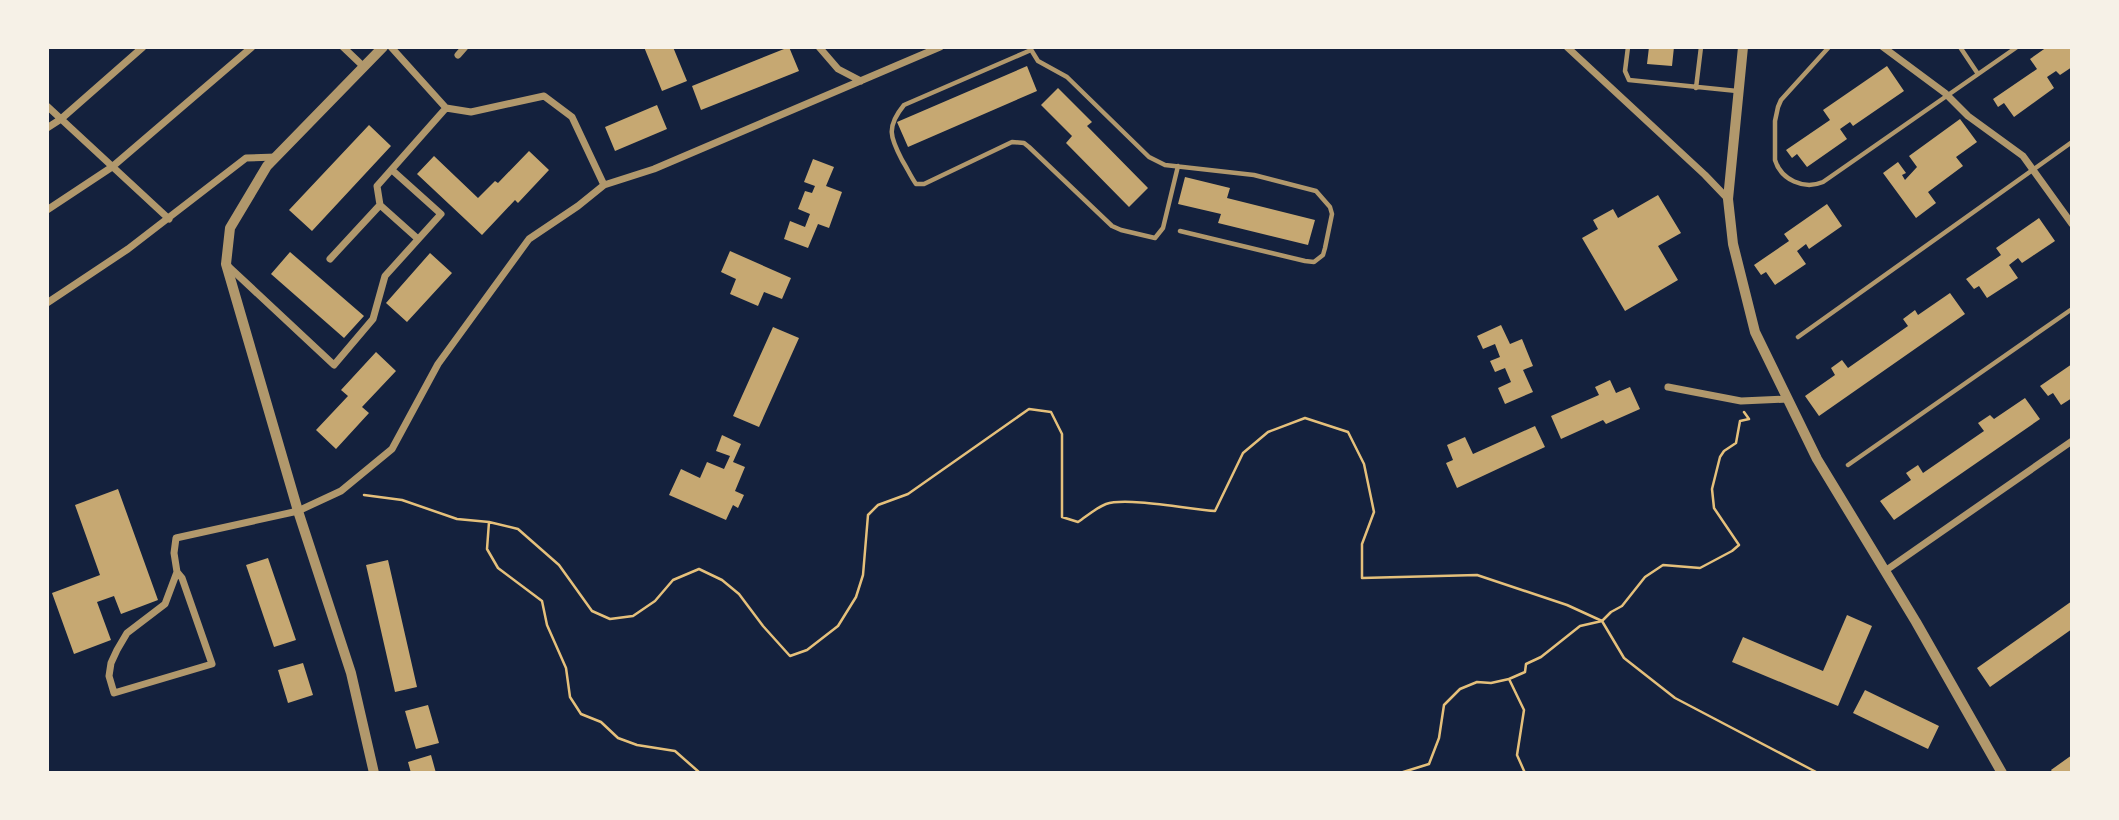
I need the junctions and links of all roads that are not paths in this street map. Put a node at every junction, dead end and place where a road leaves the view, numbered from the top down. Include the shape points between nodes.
1 (143, 47) edge
2 (252, 47) edge
3 (343, 47) edge
4 (383, 47) edge
5 (391, 47) edge
6 (466, 47) edge
7 (819, 47) edge
8 (940, 47) edge
9 (1567, 47) edge
10 (1628, 47) edge
11 (1701, 47) edge
12 (1743, 47) edge
13 (1829, 47) edge
14 (1883, 47) edge
15 (1960, 47) edge
16 (2017, 47) edge
17 (1030, 49) edge
18 (2009, 49) edge
19 (458, 55) dead end
20 (364, 67) junction
21 (1978, 74) junction
22 (862, 81) junction
23 (1696, 88) junction
24 (1738, 91) junction
25 (1948, 96) junction
26 (47, 106) edge
27 (446, 108) junction
28 (61, 119) junction
29 (47, 128) edge
30 (2072, 142) edge
31 (276, 157) junction
32 (1178, 166) junction
33 (112, 167) junction
34 (2032, 169) junction
35 (392, 170) junction
36 (604, 185) junction
37 (1728, 199) junction
38 (380, 205) junction
39 (47, 210) edge
40 (169, 219) junction
41 (2072, 224) edge
42 (1180, 231) dead end
43 (418, 239) junction
44 (330, 259) dead end
45 (226, 264) junction
46 (47, 303) edge
47 (2072, 309) edge
48 (1798, 337) dead end
49 (1668, 387) dead end
50 (1788, 399) junction
51 (2072, 441) edge
52 (1848, 465) dead end
53 (298, 511) junction
54 (1885, 571) junction
55 (177, 572) junction
56 (374, 773) edge
57 (2002, 773) edge

1 - 28 street
2 - 33 street
3 - 20 street
4 - 20 street
5 - 27 street
6 - 19 street
7 - 22 street via 838,69
8 - 22 street
9 - 37 street
10 - 23 lane via 1625,71 1629,80
11 - 23 lane
12 - 24 street
13 - 25 lane via 1781,100 1776,114 1777,167 1800,185 1823,182
14 - 25 street
15 - 21 lane
16 - 18 lane
17 - 32 lane via 1038,61 1067,77 1149,157
17 - 32 lane via 901,108 891,128 891,140 916,184 1018,141 1112,226 1150,238 1163,228
18 - 21 lane
20 - 31 street
21 - 25 lane
22 - 36 street via 654,169
23 - 24 lane
24 - 37 street
25 - 34 street via 2023,156
26 - 28 street
27 - 35 street
27 - 36 street via 471,112 544,96 572,117
28 - 29 street
28 - 33 street
30 - 34 lane
31 - 40 street via 246,159
31 - 45 street via 230,228
32 - 42 lane via 1311,189 1332,214 1323,255 1314,262
33 - 39 street
33 - 40 street
34 - 41 street
34 - 48 lane
35 - 38 street via 377,186
35 - 43 street via 441,214
36 - 53 street via 529,239 438,364 392,449 341,491
37 - 50 street via 1733,244 1755,332
38 - 43 street
38 - 44 street
40 - 46 street
43 - 45 street via 385,276 373,319 334,365
45 - 53 street
47 - 52 lane
49 - 50 street via 1741,401
50 - 54 street via 1817,459
51 - 54 street
53 - 55 street via 176,538
53 - 56 street via 351,673
54 - 57 street
55 - 55 street via 165,604 127,633 117,650 108,677 114,694 212,664

